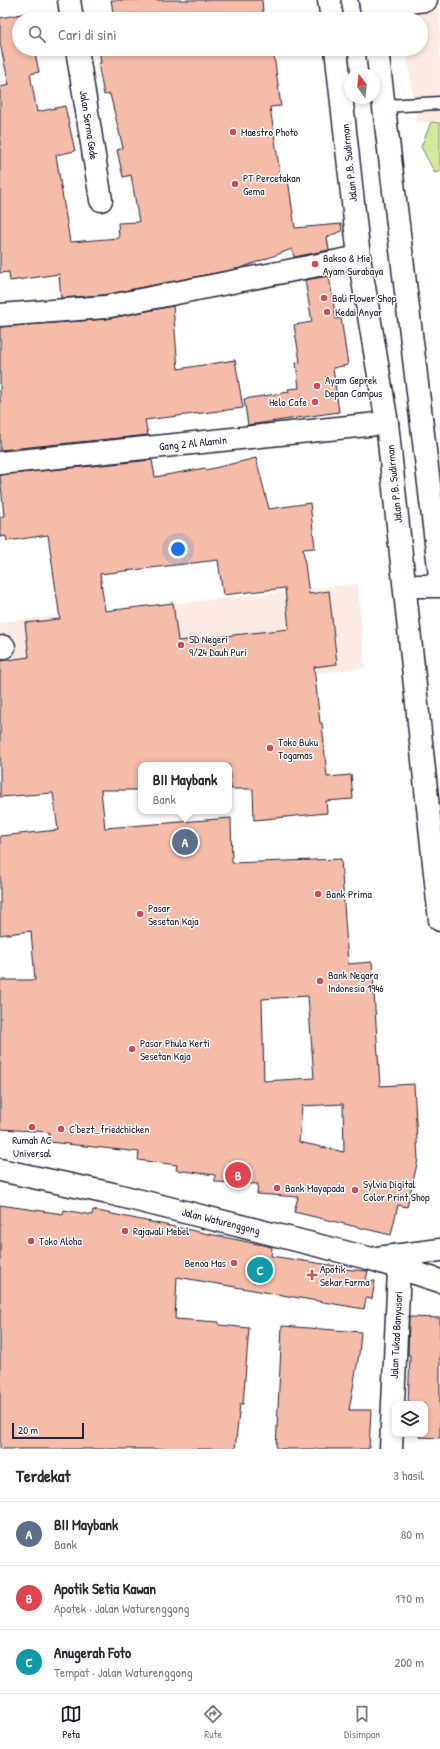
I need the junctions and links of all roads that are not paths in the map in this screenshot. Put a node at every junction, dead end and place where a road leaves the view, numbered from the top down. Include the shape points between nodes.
1 (69, 0) edge
2 (329, 0) edge
3 (426, 0) edge
4 (372, 8) edge
5 (71, 12) edge
6 (331, 12) edge
7 (78, 56) edge
8 (337, 56) edge
9 (378, 56) edge
10 (440, 103) edge
11 (385, 106) junction
12 (101, 200) dead end
13 (359, 257) junction
14 (0, 315) edge
15 (387, 423) junction
16 (0, 463) edge
17 (440, 576) edge
18 (405, 586) junction
19 (440, 586) edge
20 (440, 920) edge
21 (0, 1170) edge
22 (440, 1250) edge
23 (372, 1259) junction
24 (399, 1269) junction
25 (440, 1281) edge
26 (391, 1449) edge

1 - 5 street
2 - 6 street
3 - 4 street
7 - 12 street, Jalan Serma Gede
8 - 13 street, Jalan P.B. Sudirman
9 - 11 street
10 - 11 lane
11 - 17 street
13 - 14 street via 105,307
13 - 15 street, Jalan P.B. Sudirman
15 - 16 street, Gang 2 Al Alamin
15 - 18 street, Jalan P.B. Sudirman
18 - 19 street
18 - 20 street, Jalan P.B. Sudirman
21 - 23 street, Jalan Waturenggong via 121,1196
22 - 23 street
23 - 24 street, Jalan Waturenggong
24 - 25 street, Jalan Waturenggong
24 - 26 street, Jalan Tukad Banyusari

